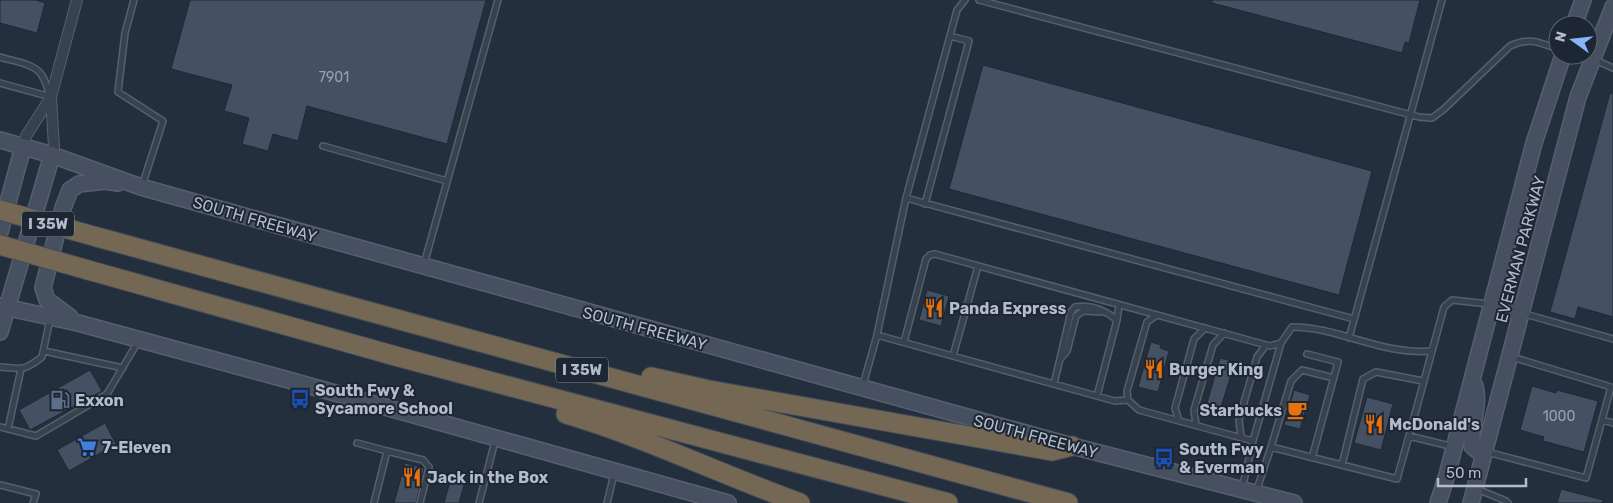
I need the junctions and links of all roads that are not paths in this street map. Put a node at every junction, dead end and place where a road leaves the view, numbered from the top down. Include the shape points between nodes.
1 (77, 0) edge
2 (134, 0) edge
3 (498, 0) edge
4 (965, 0) edge
5 (979, 0) edge
6 (1442, 0) edge
7 (1582, 0) edge
8 (1613, 7) edge
9 (1577, 15) edge
10 (950, 36) junction
11 (1548, 46) edge
12 (1598, 46) edge
13 (0, 57) edge
14 (1598, 61) edge
15 (1560, 65) edge
16 (1591, 65) edge
17 (1613, 68) edge
18 (0, 83) edge
19 (51, 96) junction
20 (1411, 114) junction
21 (0, 140) edge
22 (323, 146) dead end
23 (23, 147) junction
24 (52, 155) junction
25 (447, 180) junction
26 (142, 186) junction
27 (906, 198) junction
28 (925, 204) junction
29 (0, 210) edge
30 (0, 232) edge
31 (0, 245) edge
32 (423, 266) junction
33 (978, 266) junction
34 (1491, 304) junction
35 (1119, 305) junction
36 (4, 307) edge
37 (1522, 313) junction
38 (51, 316) junction
39 (1157, 316) junction
40 (1354, 319) junction
41 (1117, 320) junction
42 (78, 323) junction
43 (1205, 328) junction
44 (0, 332) edge
45 (1224, 333) junction
46 (877, 335) junction
47 (1349, 338) junction
48 (1613, 339) edge
49 (139, 340) junction
50 (904, 342) junction
51 (1281, 343) junction
52 (1266, 344) junction
53 (44, 351) junction
54 (1431, 351) junction
55 (1307, 354) dead end
56 (953, 356) junction
57 (398, 357) junction
58 (531, 357) junction
59 (1510, 357) junction
60 (0, 367) edge
61 (123, 368) junction
62 (21, 369) junction
63 (1473, 375) junction
64 (1334, 378) junction
65 (1423, 381) junction
66 (1054, 384) junction
67 (862, 387) junction
68 (1097, 396) junction
69 (1128, 400) junction
70 (1602, 420) junction
71 (1179, 421) junction
72 (1613, 422) edge
73 (1196, 425) junction
74 (0, 427) edge
75 (8, 429) junction
76 (1409, 436) junction
77 (1241, 437) junction
78 (496, 438) junction
79 (1253, 441) junction
80 (357, 443) dead end
81 (1072, 446) junction
82 (1271, 447) junction
83 (1454, 447) junction
84 (387, 451) junction
85 (1484, 452) junction
86 (1312, 458) junction
87 (1342, 465) junction
88 (615, 471) junction
89 (0, 485) edge
90 (1475, 488) junction
91 (1249, 491) junction
92 (33, 503) edge
93 (374, 503) edge
94 (420, 503) edge
95 (479, 503) edge
96 (607, 503) edge
97 (728, 503) edge
98 (800, 503) edge
99 (948, 503) edge
100 (1068, 503) edge
101 (1294, 503) edge
102 (1438, 503) edge
103 (1471, 503) edge
104 (1508, 503) edge

1 - 19 street
2 - 26 lane via 125,33 118,92 163,121
3 - 25 lane
4 - 10 lane via 957,10
5 - 20 lane
6 - 20 lane
7 - 9 main road
8 - 12 main road, EVERMAN PARKWAY
10 - 27 lane
10 - 28 lane via 969,41
11 - 20 lane via 1523,40 1510,46 1432,118
13 - 19 lane via 36,69
14 - 17 lane
15 - 34 main road, EVERMAN PARKWAY via 1534,144
16 - 37 main road, EVERMAN PARKWAY via 1578,97
18 - 19 lane
19 - 23 street
19 - 24 street
20 - 40 lane
21 - 23 main road, SOUTH FREEWAY
22 - 25 lane
23 - 24 main road, SOUTH FREEWAY
23 - 30 main road
24 - 26 main road, SOUTH FREEWAY
24 - 36 main road
25 - 32 lane
26 - 32 main road, SOUTH FREEWAY
26 - 42 main road via 106,181 79,184 70,190 43,288 47,300
27 - 28 lane
27 - 46 lane
28 - 40 lane
29 - 58 highway, I 35W, bridge
31 - 57 highway, I 35W, bridge
32 - 67 main road, SOUTH FREEWAY
33 - 35 lane
33 - 50 lane via 935,254 926,259
33 - 56 lane
34 - 37 main road
34 - 54 lane via 1452,300 1444,306
34 - 63 main road, EVERMAN PARKWAY
35 - 39 lane
35 - 41 lane
36 - 38 main road
36 - 44 main road
37 - 48 lane
37 - 59 main road, EVERMAN PARKWAY
38 - 42 main road
38 - 53 lane
39 - 43 lane
39 - 69 lane via 1147,322 1127,390
40 - 47 lane
41 - 66 lane via 1108,313 1084,305 1075,307 1071,312
41 - 68 lane
42 - 49 main road
43 - 45 lane
43 - 71 lane via 1194,339 1184,373 1175,408
45 - 52 lane
45 - 73 lane via 1213,345 1194,410
46 - 50 lane
46 - 67 lane
47 - 51 lane via 1308,327 1292,327
47 - 54 lane via 1395,351
49 - 61 lane
49 - 78 main road
50 - 56 lane
51 - 52 lane
51 - 79 lane
52 - 77 lane via 1257,356 1239,420
53 - 61 lane
53 - 62 lane via 42,357
54 - 65 lane
55 - 64 lane via 1338,362
56 - 66 lane
57 - 98 highway via 420,372 610,427
57 - 99 highway, I 35W
58 - 81 highway via 570,357 709,390 1052,451
58 - 100 highway, I 35W
59 - 70 lane via 1611,387
59 - 85 main road, EVERMAN PARKWAY
60 - 62 lane
61 - 75 lane via 108,394 36,436
62 - 75 lane
63 - 83 main road, EVERMAN PARKWAY
63 - 85 main road via 1477,393 1472,446
64 - 82 lane via 1302,370 1291,381
64 - 86 lane
65 - 76 lane
65 - 87 lane via 1376,372 1363,379
66 - 68 lane
67 - 81 main road, SOUTH FREEWAY
68 - 69 lane via 1115,401
69 - 71 lane via 1139,410
70 - 72 lane
70 - 85 lane via 1586,478
71 - 73 lane
73 - 77 lane
74 - 75 lane
76 - 83 lane
76 - 87 lane via 1397,479
77 - 79 lane
78 - 88 main road
78 - 95 lane
79 - 91 lane
80 - 84 lane
81 - 91 main road, SOUTH FREEWAY
82 - 86 lane
82 - 91 lane
83 - 102 main road, EVERMAN PARKWAY
84 - 93 lane
84 - 94 lane via 423,460 430,467
85 - 90 main road, EVERMAN PARKWAY
86 - 87 lane
88 - 96 lane
88 - 97 main road
89 - 92 lane via 36,494
90 - 103 main road, EVERMAN PARKWAY
90 - 104 lane
91 - 101 main road, SOUTH FREEWAY

